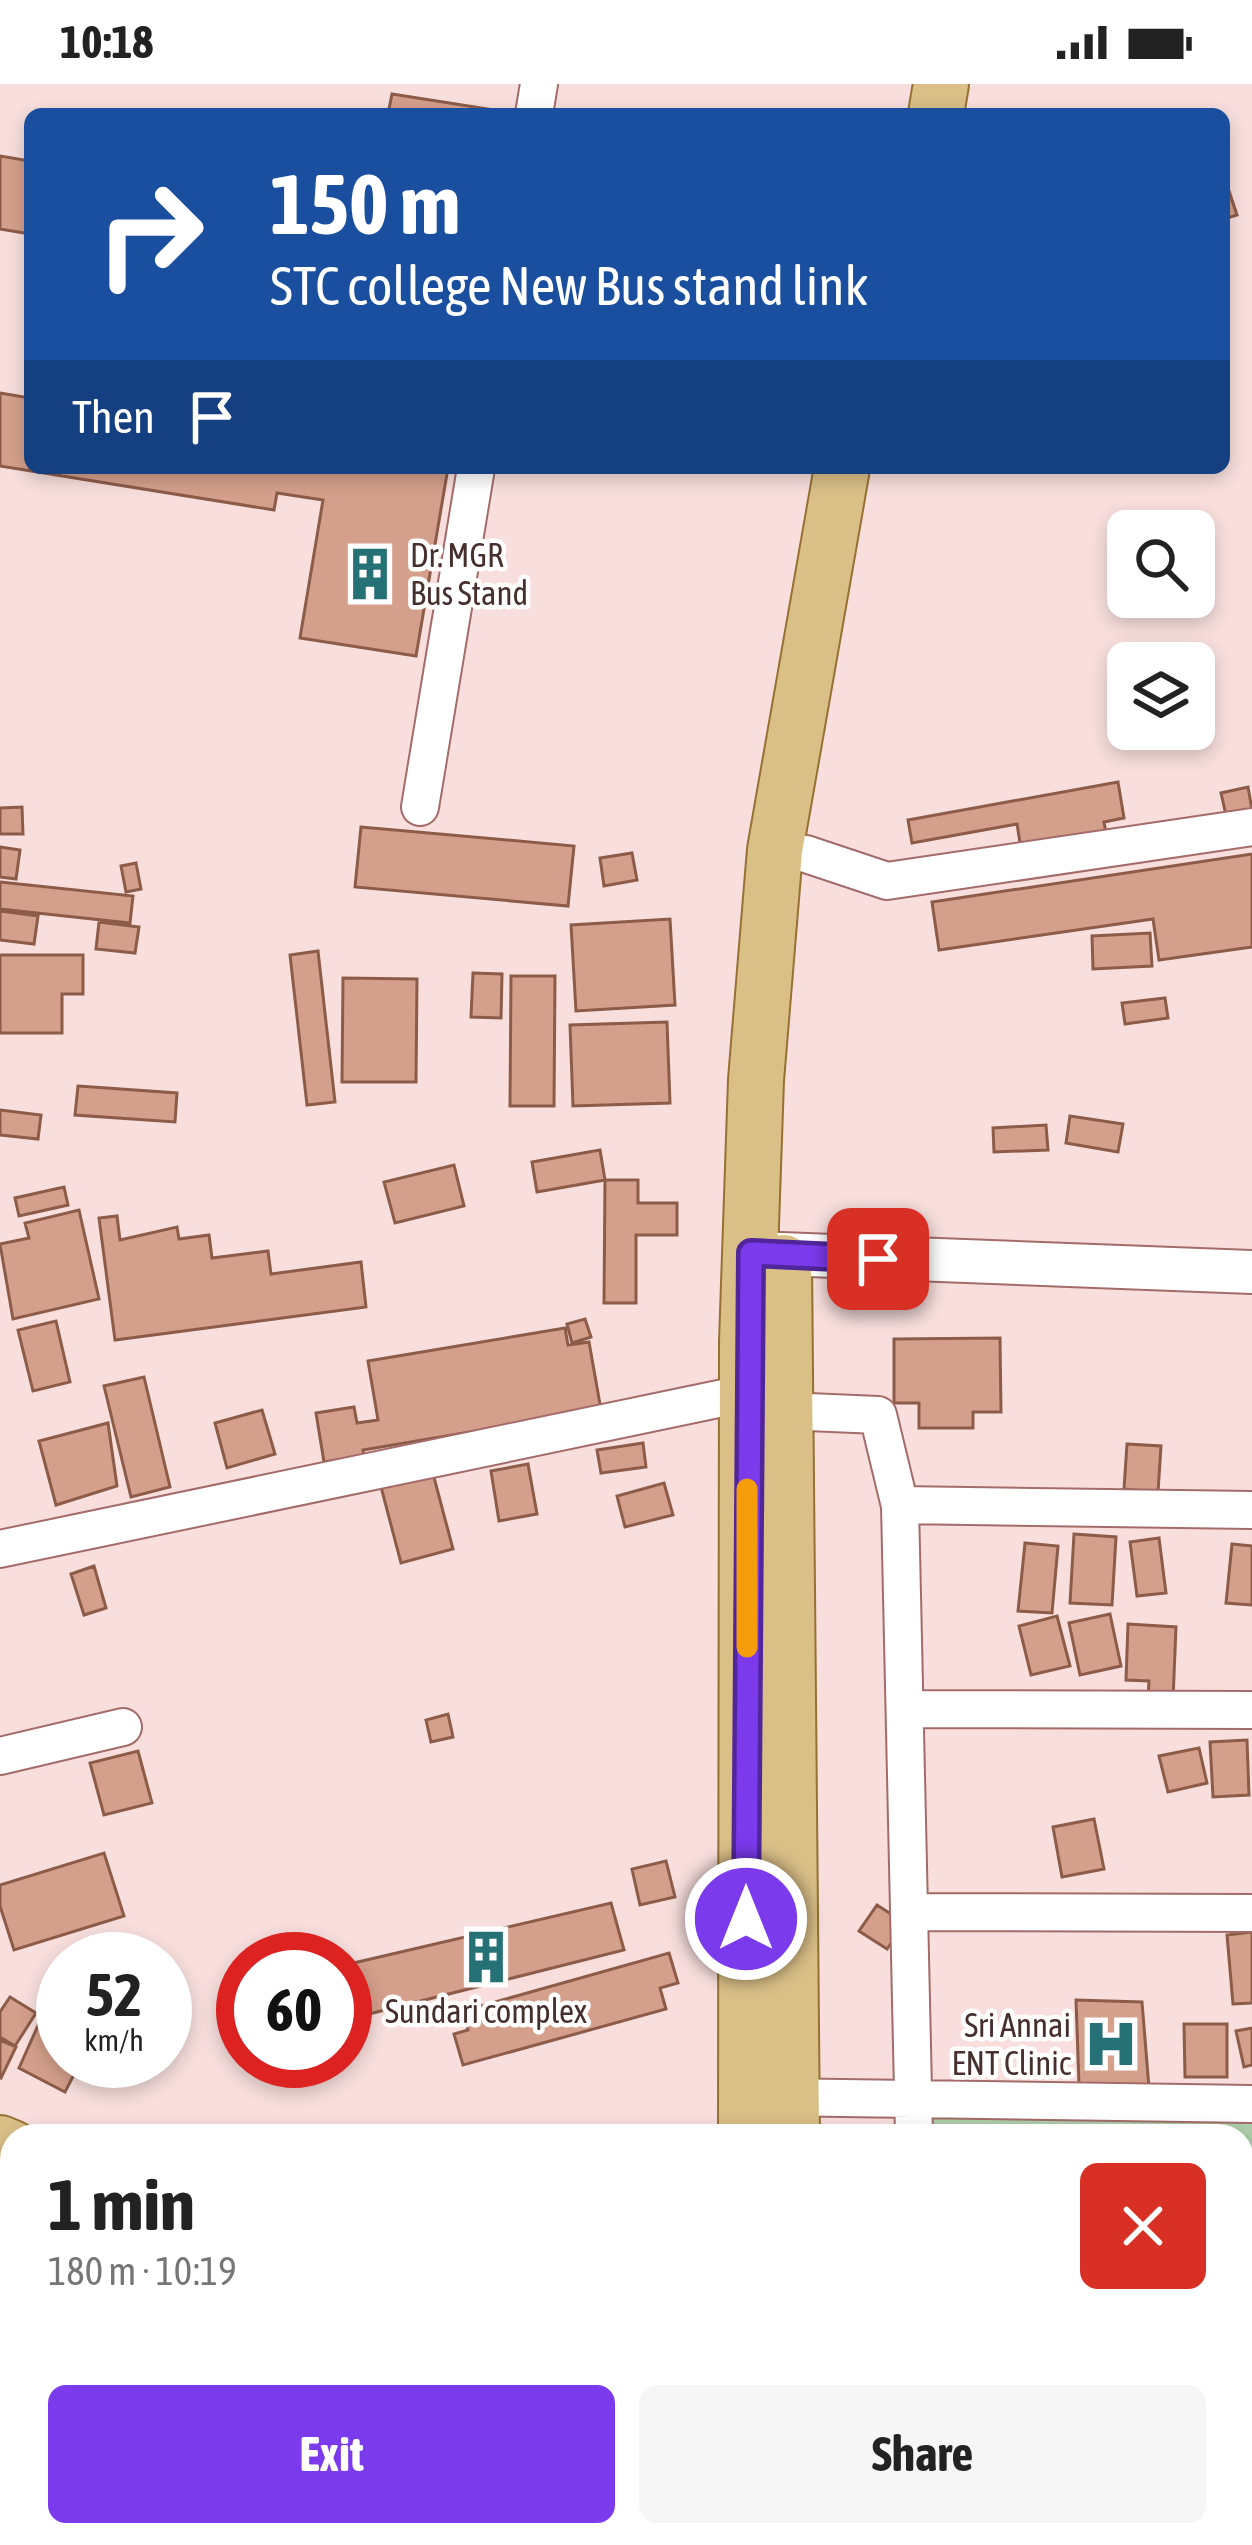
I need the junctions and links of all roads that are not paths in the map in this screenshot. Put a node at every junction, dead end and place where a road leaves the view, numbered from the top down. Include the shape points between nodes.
1 (475, 474) edge
2 (841, 474) edge
3 (870, 474) edge
4 (420, 807) dead end
5 (1252, 827) edge
6 (790, 852) junction
7 (767, 1254) junction
8 (1252, 1272) edge
9 (766, 1402) junction
10 (900, 1506) junction
11 (1252, 1510) edge
12 (0, 1550) edge
13 (905, 1709) junction
14 (1252, 1710) edge
15 (123, 1727) dead end
16 (0, 1756) edge
17 (909, 1912) junction
18 (1252, 1913) edge
19 (1252, 2104) edge
20 (769, 2116) edge
21 (913, 2120) edge

1 - 4 street
2 - 6 main road
3 - 6 main road
5 - 6 street via 887,881
6 - 7 main road via 756,1080
7 - 8 street
7 - 9 main road
9 - 10 street via 878,1415
9 - 12 street
9 - 20 main road
10 - 11 street
10 - 13 street
13 - 14 street
13 - 17 street
15 - 16 street
17 - 18 street
17 - 21 street
19 - 21 street
20 - 21 street

